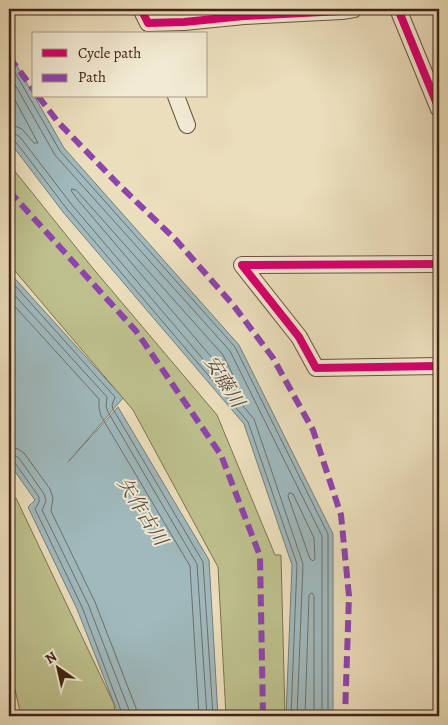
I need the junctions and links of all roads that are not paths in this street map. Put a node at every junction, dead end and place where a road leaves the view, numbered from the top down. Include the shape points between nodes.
1 (354, 9) edge
2 (398, 9) edge
3 (147, 22) edge
4 (177, 98) edge
5 (439, 109) edge
6 (187, 125) dead end
7 (439, 264) edge
8 (439, 366) edge

1 - 3 street
2 - 5 street
4 - 6 street
7 - 8 street via 242,265 299,337 316,368

